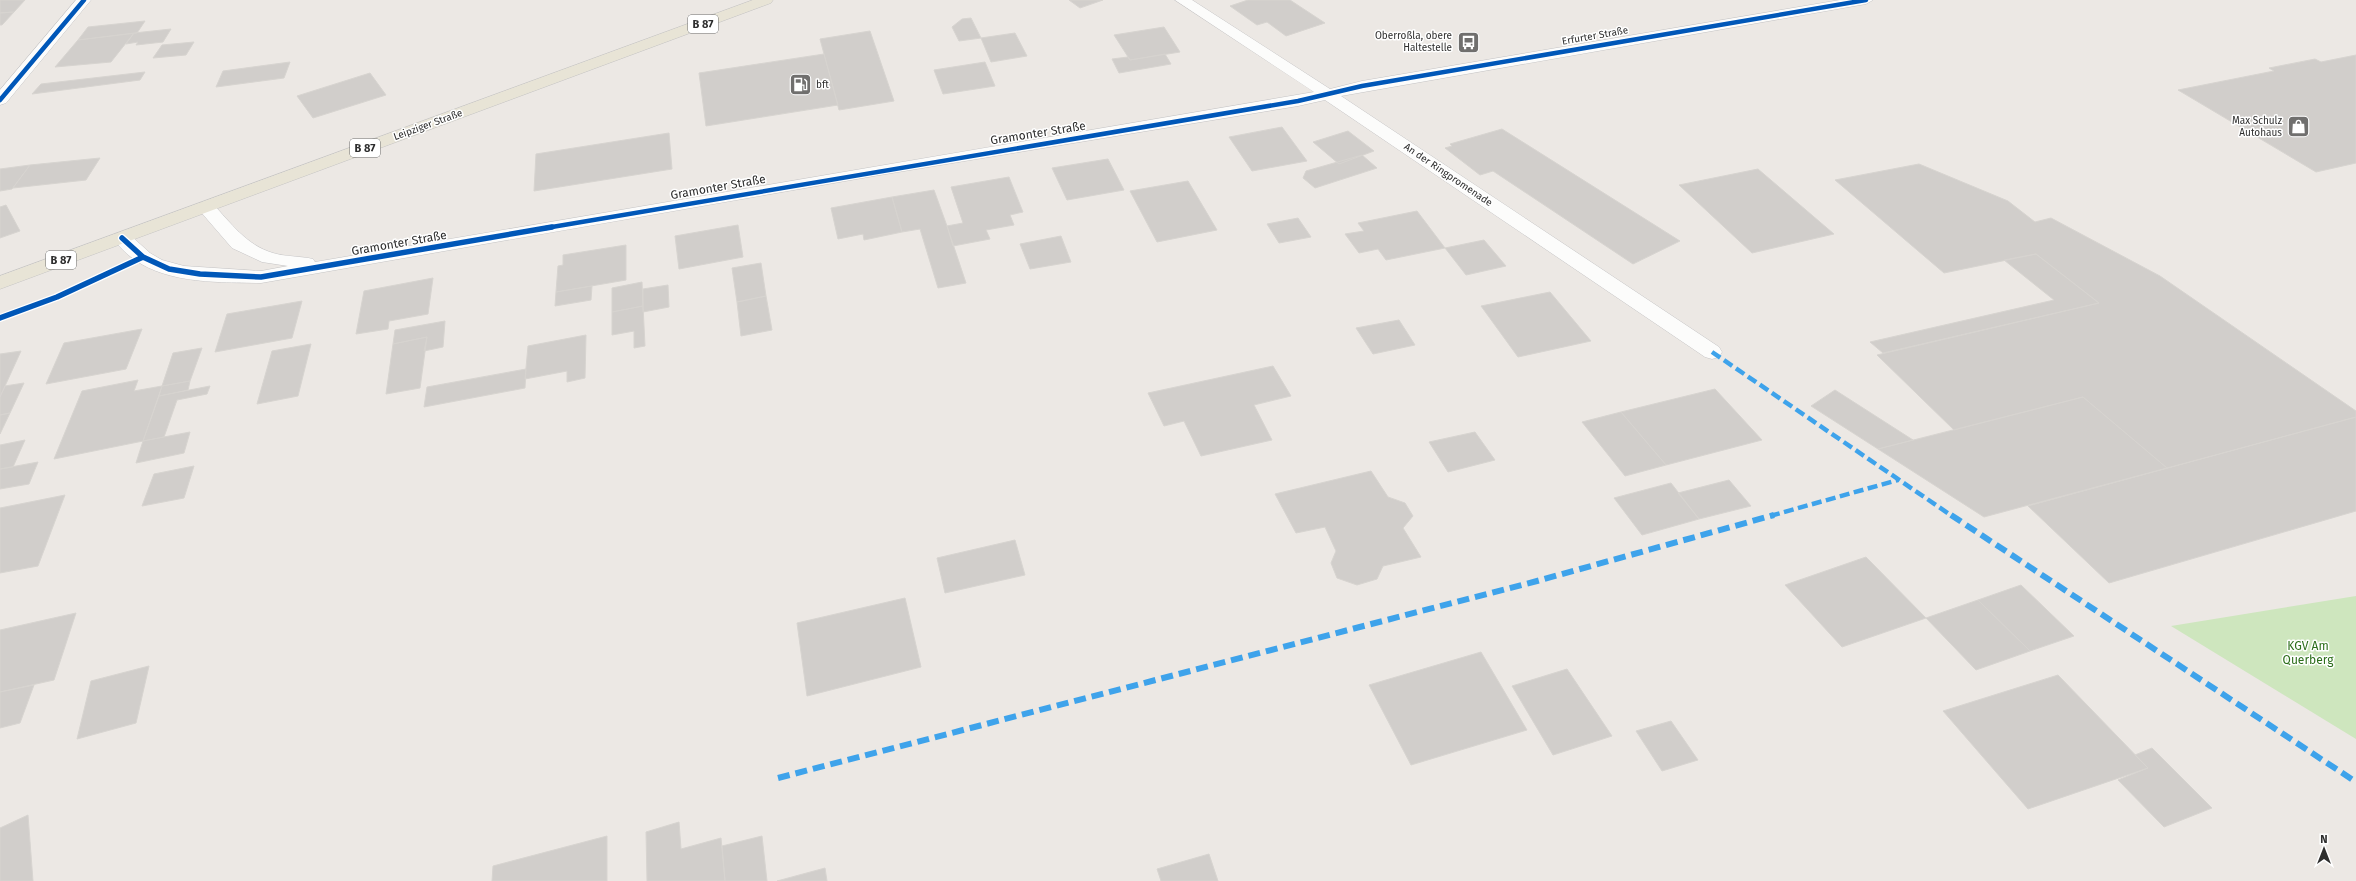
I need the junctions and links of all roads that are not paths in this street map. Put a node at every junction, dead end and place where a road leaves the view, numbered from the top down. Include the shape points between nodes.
1 (84, 0) edge
2 (766, 0) edge
3 (1182, 0) edge
4 (1858, 1) edge
5 (1326, 93) junction
6 (0, 100) edge
7 (206, 207) junction
8 (122, 238) junction
9 (325, 266) junction
10 (0, 283) edge
11 (1712, 352) dead end

1 - 6 street
2 - 7 main road, Leipziger Straße / B 87
3 - 5 street, An der Ringpromenade
4 - 5 street, Erfurter Straße
5 - 9 street, Gramonter Straße via 1298,101
5 - 11 street, An der Ringpromenade
7 - 8 main road, Leipziger Straße / B 87
7 - 9 street, Gramonter Straße via 239,244 269,258
8 - 9 street, Gramonter Straße via 143,257 167,267 198,274 261,277
8 - 10 main road, Leipziger Straße / B 87

